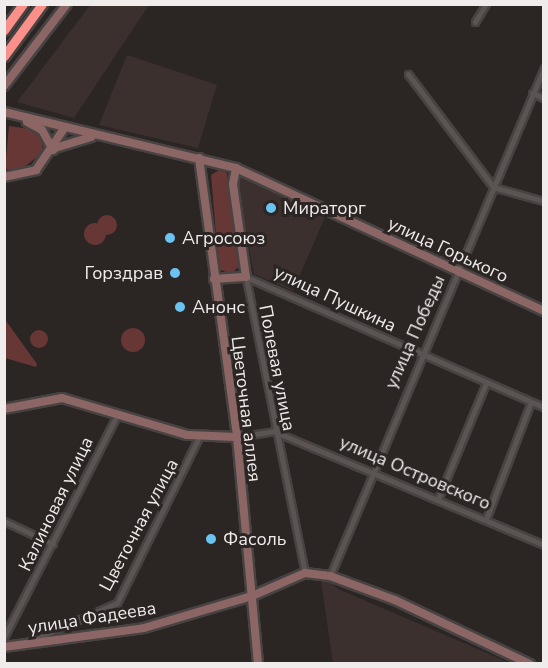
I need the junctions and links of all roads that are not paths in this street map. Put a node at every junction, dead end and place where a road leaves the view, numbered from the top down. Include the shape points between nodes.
1 (23, 4) edge
2 (42, 4) edge
3 (67, 4) edge
4 (486, 4) edge
5 (475, 22) dead end
6 (4, 30) edge
7 (4, 56) edge
8 (543, 68) edge
9 (408, 74) dead end
10 (4, 86) edge
11 (532, 93) junction
12 (543, 98) edge
13 (6, 113) edge
14 (65, 127) junction
15 (102, 137) junction
16 (53, 150) junction
17 (199, 158) junction
18 (236, 168) junction
19 (4, 177) edge
20 (492, 187) junction
21 (543, 201) edge
22 (459, 272) junction
23 (246, 277) junction
24 (214, 279) junction
25 (543, 312) edge
26 (421, 355) junction
27 (486, 383) junction
28 (531, 402) junction
29 (543, 407) edge
30 (4, 409) edge
31 (117, 415) junction
32 (273, 431) junction
33 (199, 437) junction
34 (237, 437) junction
35 (372, 470) junction
36 (438, 499) junction
37 (486, 519) junction
38 (4, 520) edge
39 (53, 544) junction
40 (543, 545) edge
41 (305, 573) junction
42 (330, 576) junction
43 (252, 596) junction
44 (4, 637) edge
45 (24, 644) junction
46 (4, 647) edge
47 (258, 663) edge
48 (530, 663) edge

1 - 6 highway
2 - 7 highway
3 - 10 street
4 - 5 street
8 - 11 street, улица Победы
9 - 20 street
11 - 12 street
11 - 20 street, улица Победы
13 - 14 street, улица Горького
13 - 16 street via 42,130
14 - 15 street, улица Горького
14 - 16 street
15 - 16 street via 77,138
15 - 17 street, улица Горького
16 - 19 street via 30,175
17 - 18 street, улица Горького
17 - 24 street, Цветочная аллея
18 - 22 street, улица Горького
18 - 23 street, Полевая улица via 233,184
20 - 21 street
20 - 22 street, улица Победы
22 - 25 street, улица Горького
22 - 26 street, улица Победы
23 - 24 street
23 - 26 street, улица Пушкина
23 - 32 street, Полевая улица
24 - 34 street, Цветочная аллея
26 - 27 street, улица Пушкина
26 - 35 street, улица Победы
27 - 28 street, улица Пушкина
27 - 36 street
28 - 29 street, улица Пушкина
28 - 37 street
30 - 31 street via 52,397
31 - 33 street
31 - 39 street, Калиновая улица
32 - 34 street
32 - 35 street, улица Островского
32 - 41 street, Полевая улица
33 - 34 street
33 - 45 street, Цветочная улица via 117,603
34 - 43 street, Цветочная аллея
35 - 36 street, улица Островского
35 - 42 street, улица Победы
36 - 37 street, улица Островского
37 - 40 street, улица Островского
38 - 39 street
39 - 44 street, Калиновая улица
41 - 42 street
41 - 43 street, улица Фадеева
42 - 48 street via 395,600
43 - 45 street, улица Фадеева via 144,628
43 - 47 street, Цветочная аллея
45 - 46 street, улица Фадеева

